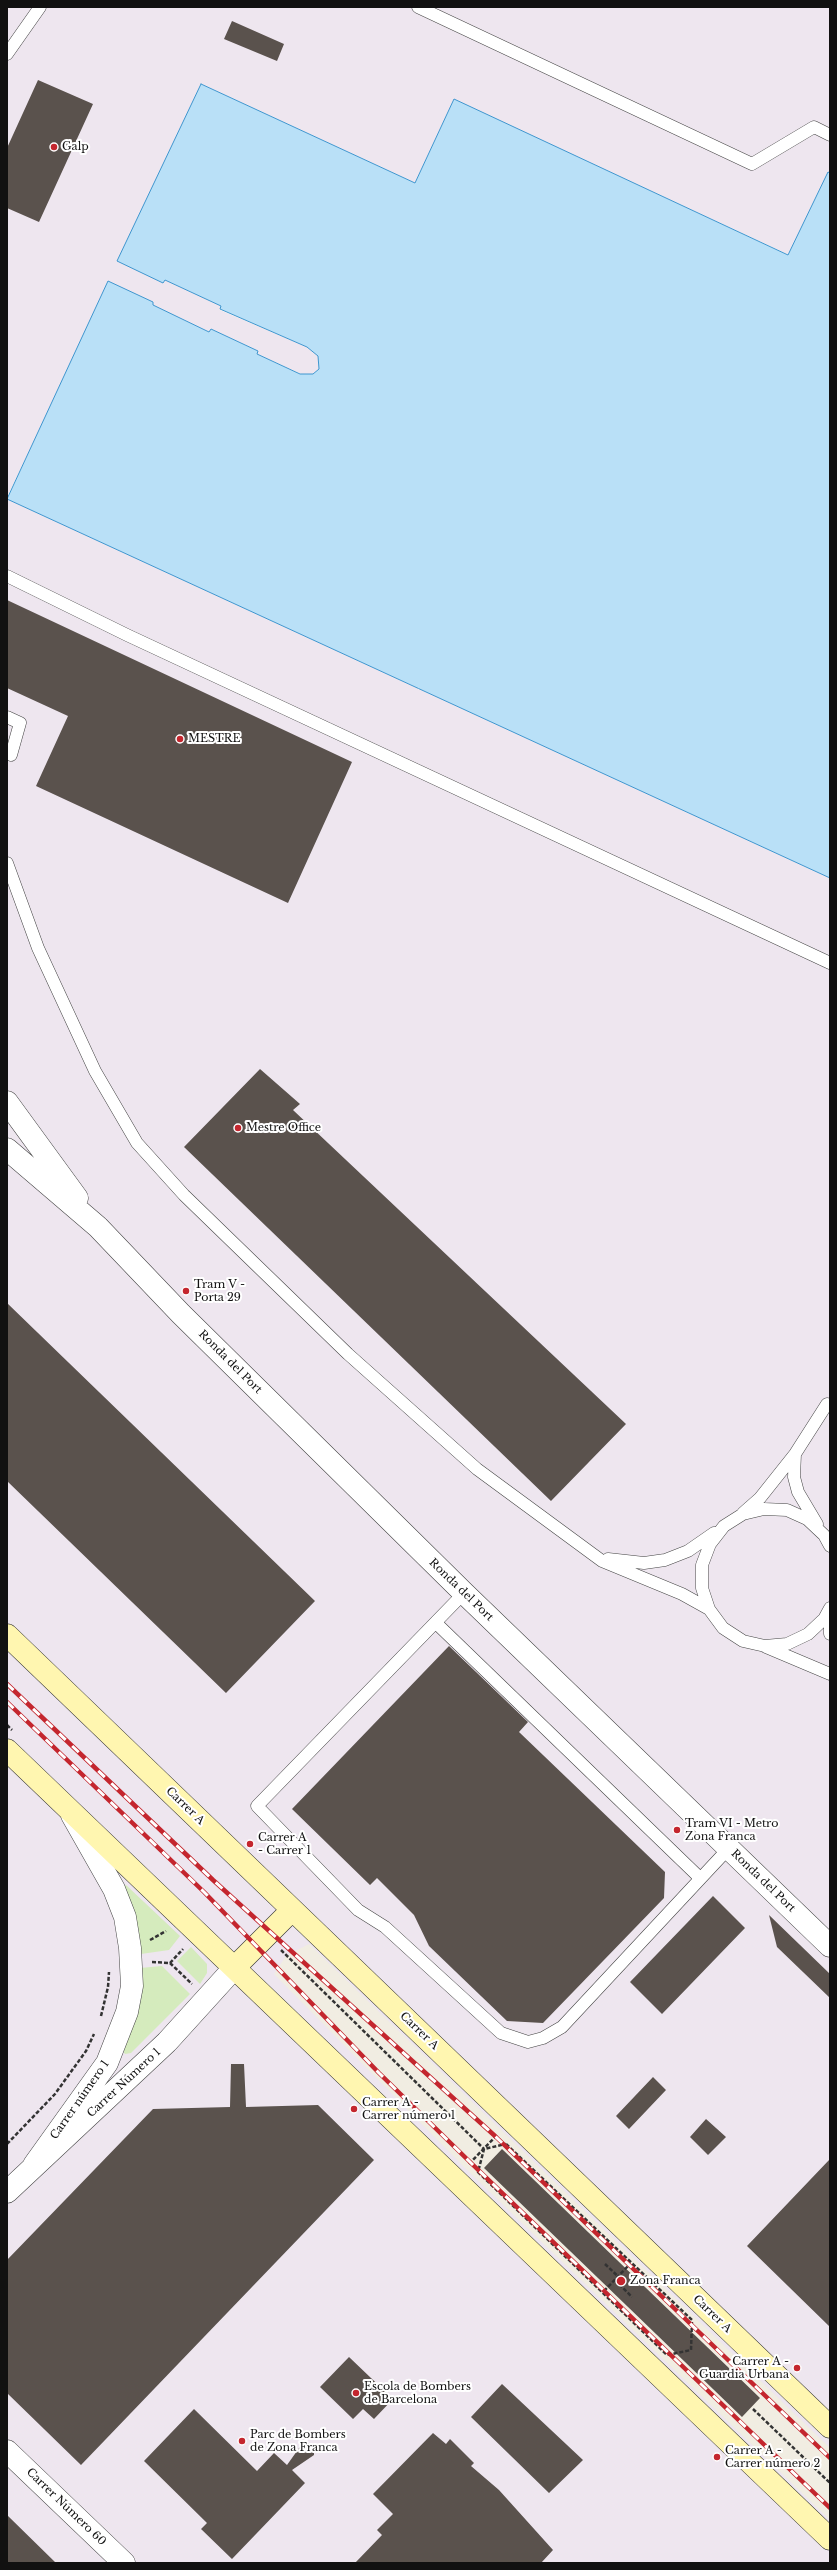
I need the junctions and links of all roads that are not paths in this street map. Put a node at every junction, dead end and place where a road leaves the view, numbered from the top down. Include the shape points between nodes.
1 (40, 7) edge
2 (418, 7) edge
3 (7, 54) edge
4 (830, 135) edge
5 (7, 576) edge
6 (7, 717) edge
7 (8, 757) edge
8 (7, 863) edge
9 (830, 963) edge
10 (7, 1102) edge
11 (7, 1149) edge
12 (98, 1227) junction
13 (827, 1404) dead end
14 (795, 1454) junction
15 (743, 1514) junction
16 (724, 1526) junction
17 (827, 1536) edge
18 (830, 1546) edge
19 (586, 1551) junction
20 (464, 1593) junction
21 (830, 1608) edge
22 (709, 1609) junction
23 (830, 1615) edge
24 (436, 1623) junction
25 (830, 1634) edge
26 (11, 1638) edge
27 (765, 1646) junction
28 (830, 1674) edge
29 (7, 1750) edge
30 (68, 1808) junction
31 (728, 1848) junction
32 (700, 1878) junction
33 (292, 1910) junction
34 (830, 1946) edge
35 (235, 1967) junction
36 (34, 2165) junction
37 (7, 2192) edge
38 (830, 2427) edge
39 (7, 2451) edge
40 (830, 2539) edge
41 (124, 2563) edge

1 - 3 lane
2 - 4 lane via 752,164 814,127
5 - 9 lane
6 - 7 lane via 20,723
8 - 19 lane via 38,948 95,1071 137,1142 184,1195 348,1354 477,1469
10 - 12 street, Ronda del Port
11 - 12 street, Ronda del Port
12 - 20 street, Ronda del Port via 181,1314
13 - 14 lane
14 - 15 lane
14 - 17 lane via 794,1476 798,1492
15 - 16 lane
15 - 17 lane via 764,1509 787,1510 807,1519
16 - 19 lane via 688,1551 665,1560 624,1562
16 - 22 lane via 710,1544 702,1565 702,1588
17 - 18 lane
19 - 22 lane via 634,1576 682,1594
20 - 24 lane
20 - 31 street, Ronda del Port
21 - 27 lane via 824,1619 808,1634 787,1644
22 - 27 lane via 723,1628 742,1641
23 - 25 lane
24 - 32 lane
24 - 32 lane via 257,1806 358,1910 385,1927 501,2033 528,2042 543,2038 562,2027
26 - 33 main road, Carrer A
27 - 28 lane
29 - 30 main road
30 - 35 main road
30 - 36 street, Carrer número 1 via 114,1889 125,1917 130,1942 132,1986 127,2012 107,2063
31 - 32 lane
31 - 34 street, Ronda del Port
33 - 35 main road
33 - 38 main road, Carrer A
35 - 36 street, Carrer Número 1 via 167,2042
35 - 40 main road
36 - 37 street, Carrer Número 1
39 - 41 street, Carrer Número 60

